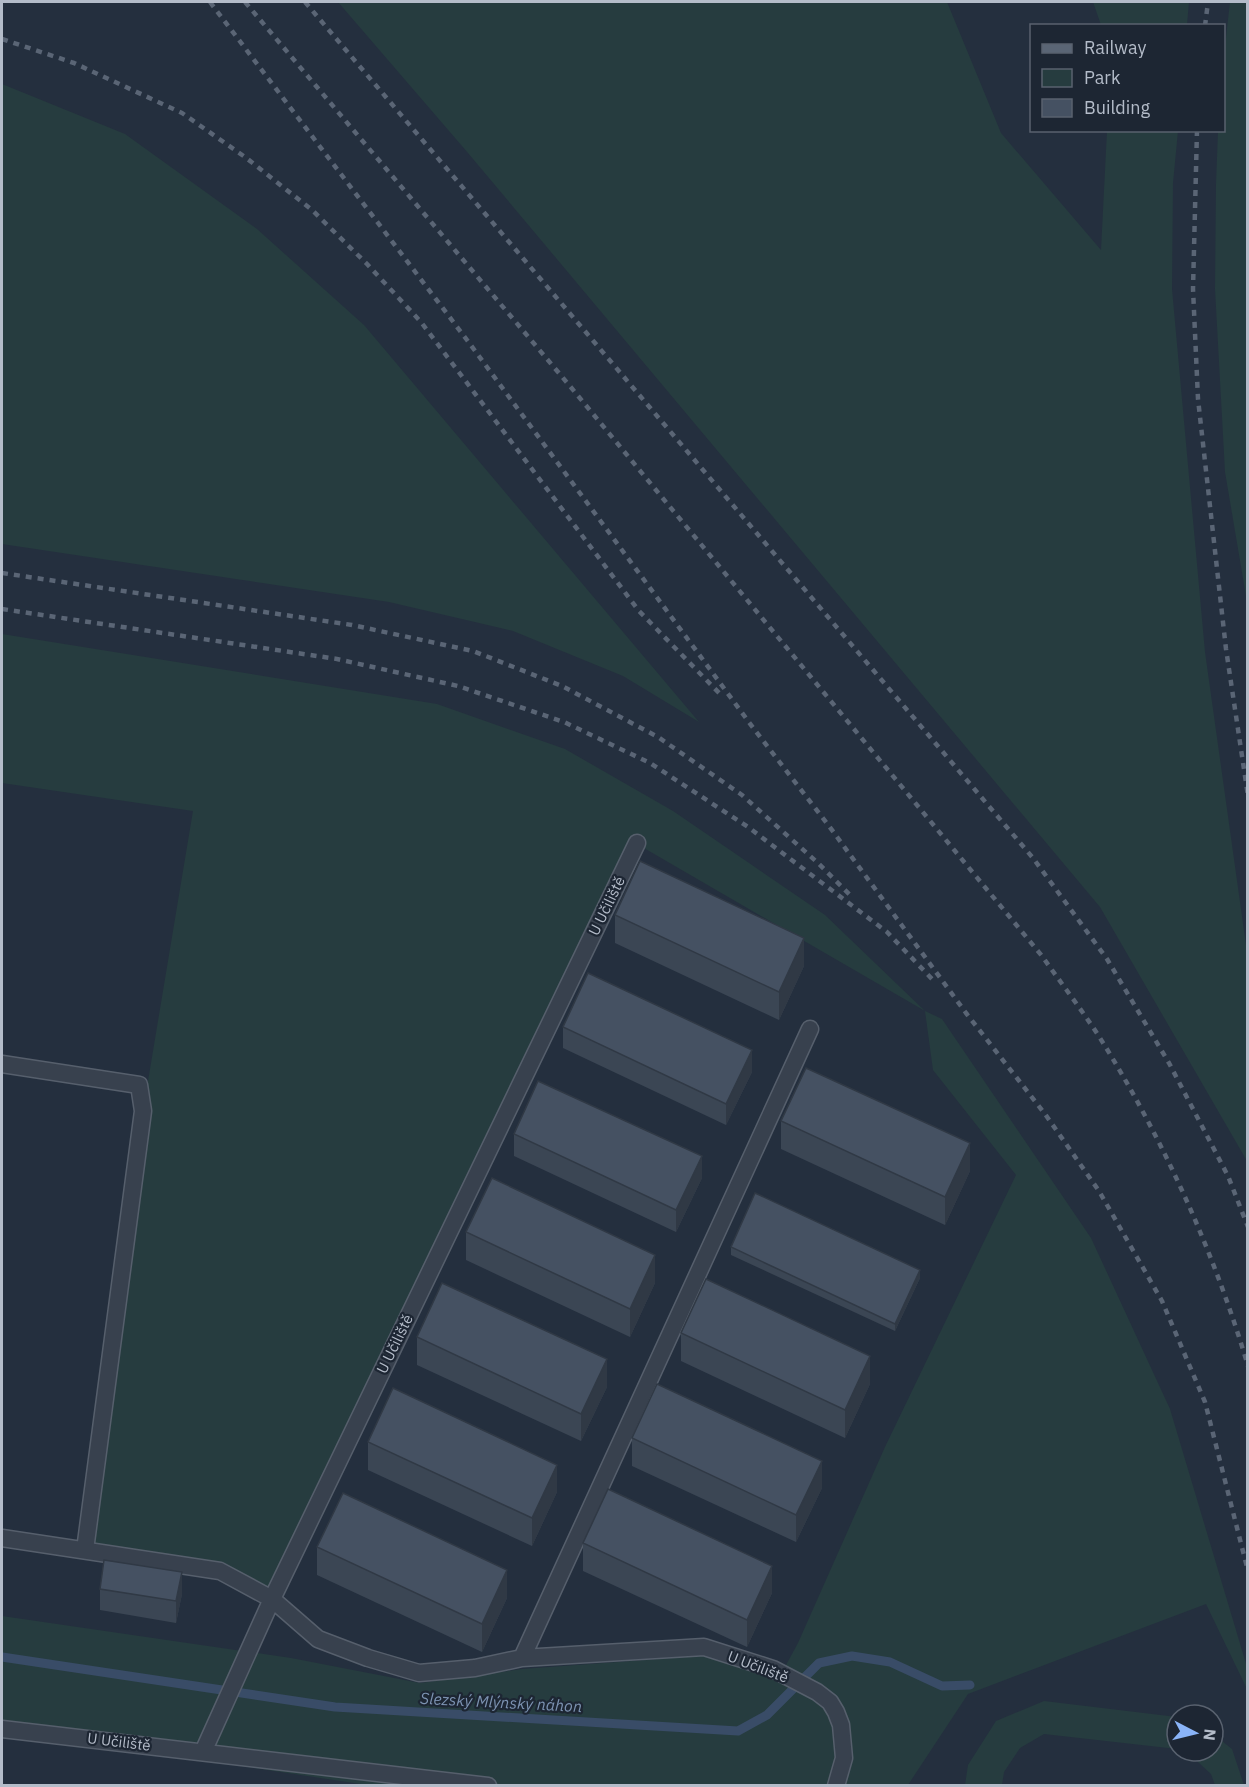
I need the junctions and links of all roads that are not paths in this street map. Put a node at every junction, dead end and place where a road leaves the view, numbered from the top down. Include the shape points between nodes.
1 (637, 843) dead end
2 (810, 1029) dead end
3 (2, 1064) edge
4 (2, 1538) edge
5 (85, 1550) junction
6 (272, 1599) junction
7 (522, 1658) junction
8 (2, 1729) edge
9 (203, 1752) junction
10 (488, 1785) edge
11 (836, 1785) edge

1 - 6 lane, U Učiliště
2 - 7 lane
3 - 5 lane via 139,1085 143,1111
4 - 5 lane
5 - 6 lane via 220,1571
6 - 7 lane, U Učiliště via 318,1639 419,1673 475,1668
6 - 9 lane
7 - 11 lane, U Učiliště via 704,1647 773,1670 830,1702 841,1725 844,1758
8 - 9 lane, U Učiliště
9 - 10 lane, U Učiliště

